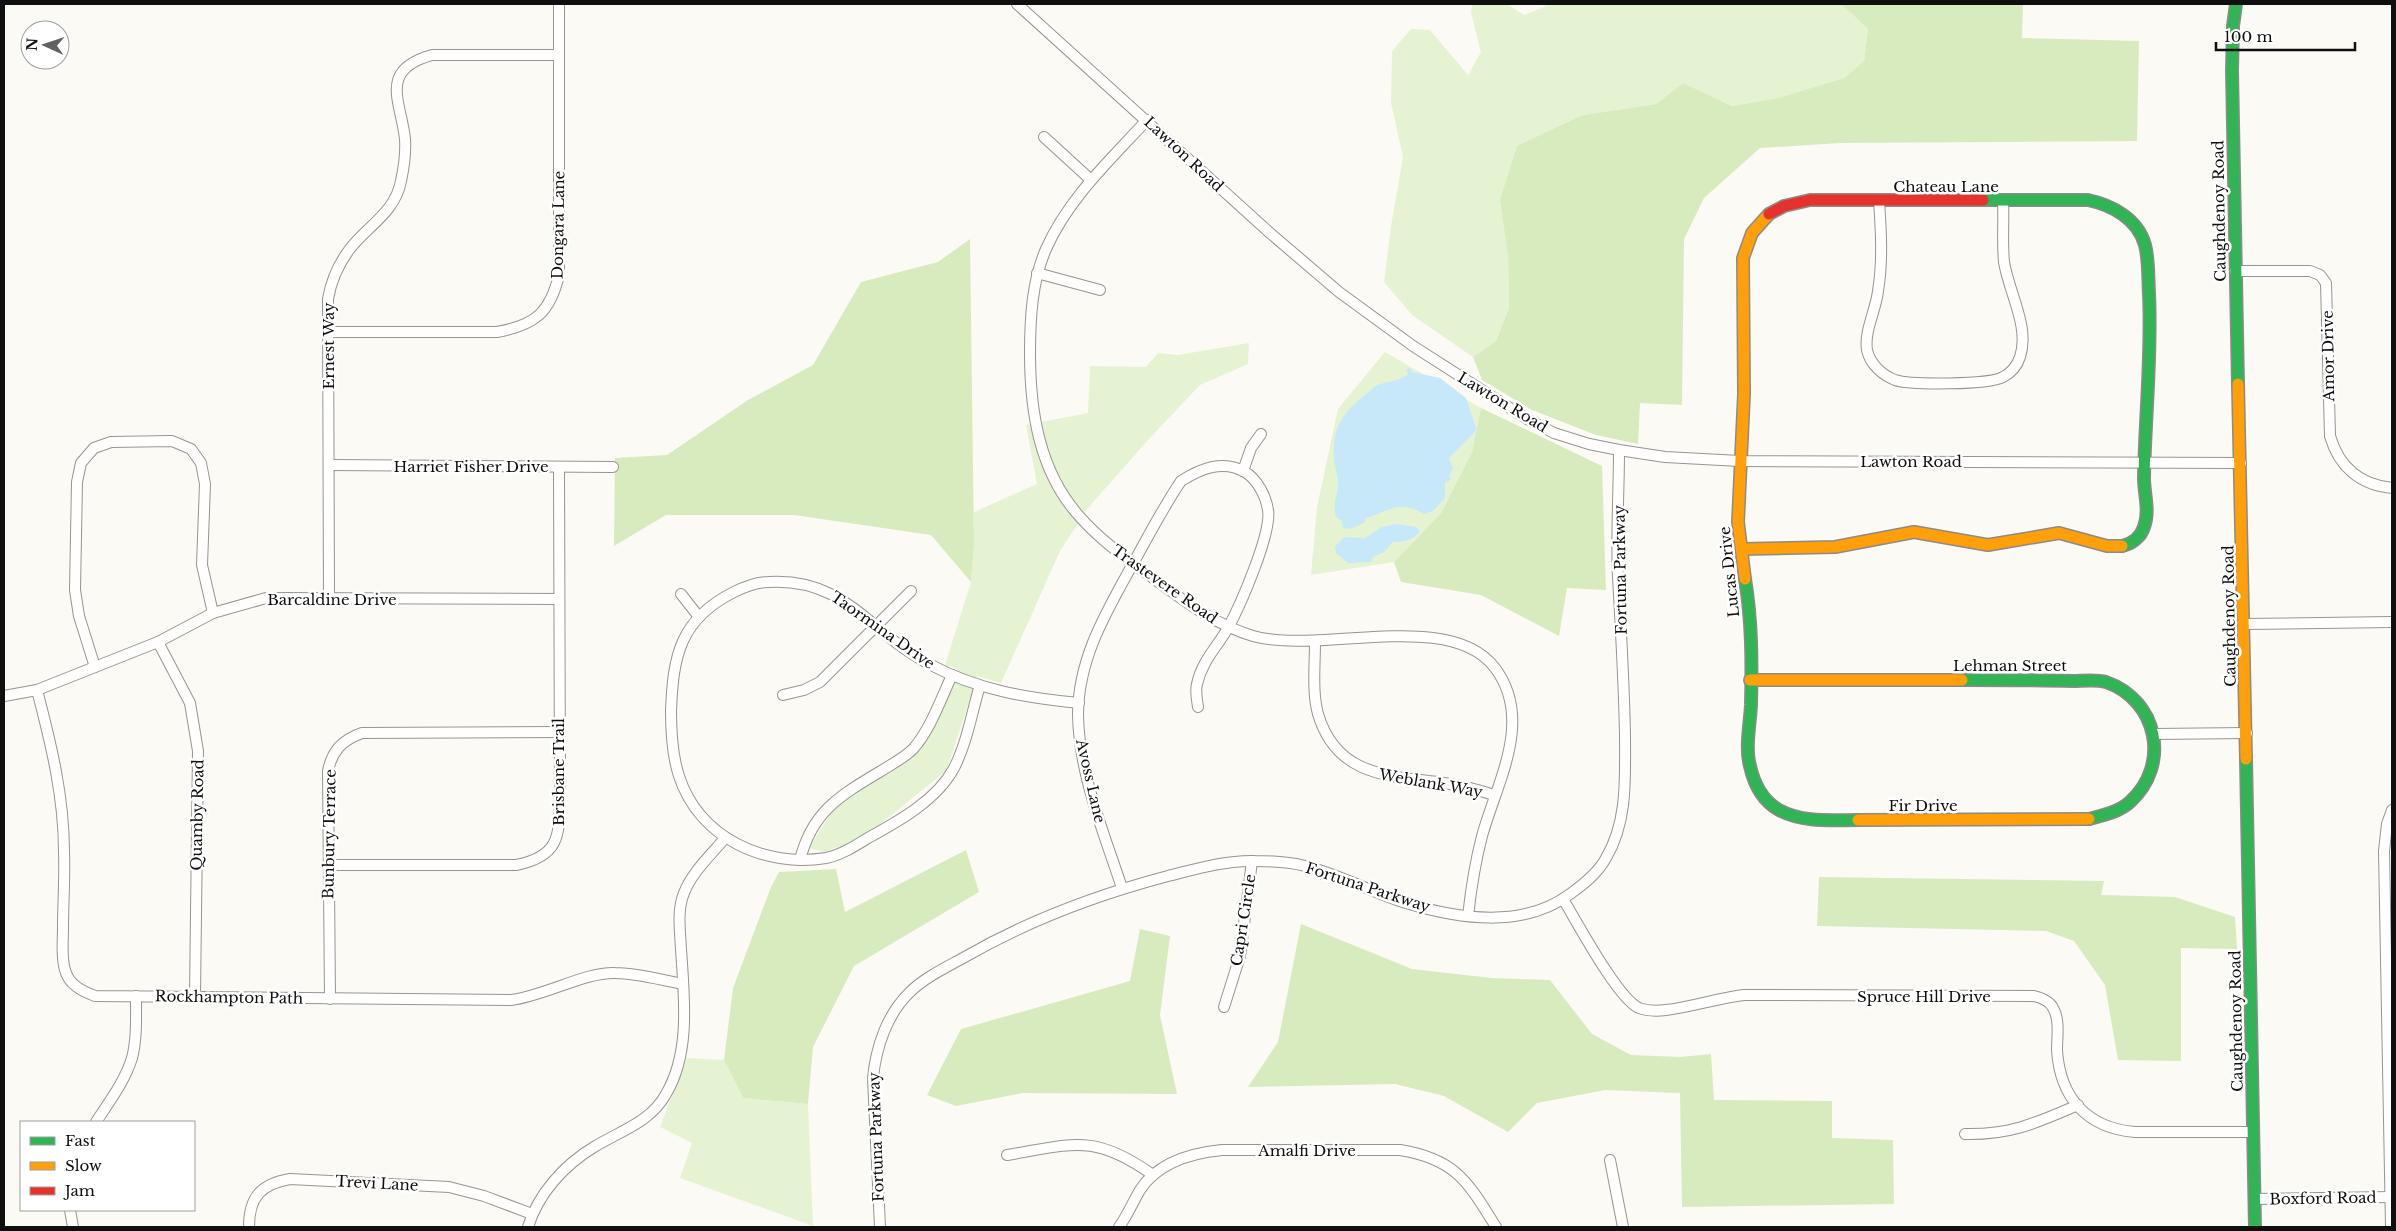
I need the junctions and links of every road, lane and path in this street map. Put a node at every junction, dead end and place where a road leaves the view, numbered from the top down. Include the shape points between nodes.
1 (559, 4) edge
2 (1017, 4) edge
3 (2236, 4) edge
4 (559, 55) junction
5 (1147, 120) junction
6 (1044, 136) dead end
7 (1092, 180) junction
8 (1879, 200) junction
9 (2003, 201) junction
10 (2235, 271) junction
11 (1037, 273) junction
12 (1100, 290) dead end
13 (328, 332) junction
14 (1262, 434) dead end
15 (1619, 450) junction
16 (1740, 461) junction
17 (2145, 462) junction
18 (2241, 463) junction
19 (329, 465) junction
20 (559, 466) junction
21 (613, 467) dead end
22 (1242, 470) junction
23 (2392, 488) edge
24 (1742, 550) junction
25 (1134, 563) junction
26 (911, 591) dead end
27 (681, 594) dead end
28 (329, 598) junction
29 (559, 599) junction
30 (213, 613) junction
31 (699, 617) junction
32 (2392, 622) edge
33 (2244, 624) junction
34 (876, 625) junction
35 (1228, 628) junction
36 (158, 642) junction
37 (1315, 642) junction
38 (95, 667) junction
39 (952, 675) junction
40 (1750, 680) junction
41 (980, 685) junction
42 (37, 690) junction
43 (783, 695) dead end
44 (4, 696) edge
45 (1079, 703) junction
46 (1198, 707) dead end
47 (559, 732) junction
48 (2246, 733) junction
49 (2154, 734) junction
50 (1494, 795) junction
51 (2392, 810) edge
52 (725, 838) junction
53 (800, 860) junction
54 (1252, 861) junction
55 (329, 865) junction
56 (1122, 888) junction
57 (1563, 899) junction
58 (1468, 916) junction
59 (683, 984) junction
60 (136, 996) junction
61 (195, 996) junction
62 (330, 999) junction
63 (1224, 1007) dead end
64 (2078, 1105) junction
65 (97, 1121) edge
66 (2253, 1132) junction
67 (1965, 1134) dead end
68 (1007, 1155) dead end
69 (1610, 1160) dead end
70 (1153, 1175) junction
71 (2391, 1197) edge
72 (2254, 1199) junction
73 (70, 1211) edge
74 (532, 1214) junction
75 (73, 1227) edge
76 (249, 1227) edge
77 (528, 1227) edge
78 (880, 1227) edge
79 (1119, 1227) edge
80 (1496, 1227) edge
81 (1623, 1227) edge
82 (2255, 1227) edge
83 (2391, 1227) edge

1 - 4 street, Dongara Lane
2 - 5 street, Lawton Road
3 - 10 street, Caughdenoy Road via 2232,71
4 - 13 street, Ernest Way via 432,55 408,65 396,92 405,138 400,186 379,221 350,249 340,264 328,299
4 - 13 street, Dongara Lane via 559,275 550,303 530,323 497,332
5 - 7 street, Trastevere Road
5 - 15 street, Lawton Road via 1270,233 1374,319 1527,419 1554,433
6 - 7 street
7 - 11 street, Trastevere Road via 1056,228
8 - 9 street, Chateau Lane
8 - 9 street via 1881,273 1867,350 1872,363 1884,374 1908,382 1987,382 2009,374 2016,365 2023,345 2022,327 2008,285 2004,259
8 - 16 street, Chateau Lane via 1790,202 1765,216 1748,240 1743,258 1744,394
9 - 17 street, Chateau Lane via 2088,200 2107,203 2138,230 2146,260 2149,350
10 - 18 street, Caughdenoy Road
10 - 23 street, Amor Drive via 2310,271 2320,275 2326,283 2333,448 2354,475 2371,485
11 - 12 street
11 - 25 street, Trastevere Road via 1030,334 1030,392 1035,427 1047,464 1079,516
13 - 19 street, Ernest Way
14 - 22 street via 1251,448
15 - 16 street, Lawton Road via 1665,457
15 - 57 street, Fortuna Parkway via 1618,573 1624,676 1625,784 1621,820 1614,844 1604,862 1587,881
16 - 17 street, Lawton Road
16 - 24 street, Lucas Drive via 1738,522
17 - 18 street, Lawton Road
17 - 24 street, Chateau Lane via 2146,517 2143,531 2123,546 2108,547 2059,533 2042,534 2008,544 1986,545 1938,533 1913,532 1827,548
18 - 33 street, Caughdenoy Road
19 - 20 street, Harriet Fisher Drive
19 - 28 street, Ernest Way
20 - 21 street, Harriet Fisher Drive
20 - 29 street, Brisbane Trail
22 - 25 street, Avoss Lane via 1214,466 1198,470 1181,481
22 - 35 street via 1265,496 1269,511 1255,566
24 - 40 street, Lucas Drive via 1750,616
25 - 35 street, Trastevere Road via 1202,614
25 - 45 street, Avoss Lane via 1094,637 1082,675
26 - 34 street
27 - 31 street
28 - 29 street, Barcaldine Drive
28 - 30 street, Barcaldine Drive via 266,598
29 - 47 street, Brisbane Trail
30 - 36 street, Barcaldine Drive
30 - 38 street via 202,566 205,484 201,463 191,449 172,441 111,442 94,448 80,463 77,482 75,590 79,616
31 - 34 street, Taormina Drive via 721,599 745,587 790,581 831,592
31 - 52 street, Taormina Drive via 682,643 672,676 672,750 679,777 693,805
32 - 33 street
33 - 48 street, Caughdenoy Road
34 - 39 street, Taormina Drive via 920,659
34 - 43 street via 820,682
35 - 37 street, Trastevere Road via 1280,641
35 - 46 street via 1209,654 1197,684
36 - 38 street, Barcaldine Drive
36 - 61 street, Quamby Road via 190,703 198,751
37 - 50 street, Weblank Way via 1318,715 1328,737 1342,754 1373,773 1471,787
37 - 50 street, Trastevere Road via 1424,637 1466,645 1484,657 1495,667 1506,686 1514,726
38 - 42 street, Barcaldine Drive
39 - 41 street, Taormina Drive
39 - 53 street, Taormina Drive via 913,748 901,759 845,792 824,810
40 - 49 street, Lehman Street via 2096,680 2120,690 2136,702
40 - 49 street, Fir Drive via 1750,764 1753,778 1764,797 1784,814 1811,820 2087,820 2104,817 2130,802 2145,785 2153,762
41 - 45 street, Taormina Drive via 1028,698
41 - 53 street, Taormina Drive via 953,769 925,802 843,852 828,858
42 - 44 street, Barcaldine Drive
42 - 60 street, Rockhampton Path via 63,803 65,971 71,983 95,996
45 - 56 street, Avoss Lane via 1081,751 1093,800
47 - 55 street, Brisbane Trail via 557,838 540,859 516,865
47 - 55 street, Bunbury Terrace via 383,732 362,733 348,738 339,745 328,771
48 - 49 street
48 - 66 street, Caughdenoy Road
50 - 58 street, Trastevere Road via 1472,877
51 - 71 street via 2384,851
52 - 53 street, Taormina Drive via 762,855
52 - 59 street via 683,894 679,912
54 - 56 street, Fortuna Parkway via 1195,869
54 - 58 street, Fortuna Parkway via 1308,866 1406,903
54 - 63 street, Capri Circle via 1240,956
55 - 62 street, Bunbury Terrace
56 - 78 street, Fortuna Parkway via 1072,906 988,944 910,992 894,1012 874,1059
57 - 58 street, Fortuna Parkway via 1517,917
57 - 64 street, Spruce Hill Drive via 1630,1002 1648,1010 1666,1010 1744,995 2039,997 2054,1010 2062,1082
59 - 62 street, Rockhampton Path via 614,972 510,1000
59 - 74 street via 680,1058 666,1094 655,1110 641,1121 572,1163 547,1189
60 - 61 street, Rockhampton Path
60 - 65 street via 132,1058 122,1081
61 - 62 street, Rockhampton Path
64 - 66 street, Spruce Hill Drive via 2101,1124 2118,1130
64 - 67 street via 2024,1128
66 - 72 street, Caughdenoy Road
68 - 70 street via 1084,1144 1100,1146 1130,1159
69 - 81 street
70 - 79 street, Amalfi Drive via 1141,1188
70 - 80 street, Amalfi Drive via 1179,1159 1199,1152 1222,1150 1400,1150 1420,1153 1456,1171 1473,1189
71 - 72 street, Boxford Road
71 - 83 street
72 - 82 street, Caughdenoy Road
73 - 75 street
74 - 76 street, Trevi Lane via 449,1187 290,1179 264,1188 254,1200
74 - 77 street

